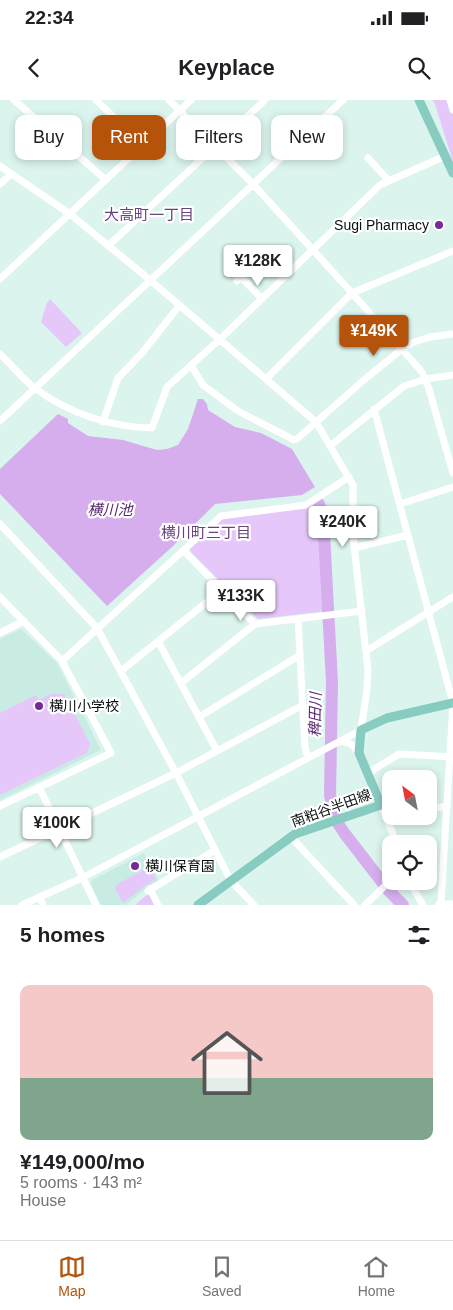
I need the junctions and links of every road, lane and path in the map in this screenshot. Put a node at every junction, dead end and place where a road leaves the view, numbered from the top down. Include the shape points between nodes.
1 (14, 100) edge
2 (96, 100) edge
3 (169, 100) edge
4 (191, 100) edge
5 (265, 100) edge
6 (343, 100) edge
7 (419, 100) edge
8 (450, 100) edge
9 (453, 110) edge
10 (180, 111) junction
11 (112, 115) edge
12 (184, 115) edge
13 (249, 115) edge
14 (166, 124) edge
15 (445, 156) junction
16 (369, 157) dead end
17 (127, 160) edge
18 (201, 160) edge
19 (230, 160) edge
20 (0, 166) edge
21 (453, 173) edge
22 (11, 174) junction
23 (106, 180) junction
24 (389, 181) junction
25 (0, 184) edge
26 (254, 185) junction
27 (70, 214) junction
28 (108, 246) junction
29 (313, 250) junction
30 (453, 251) edge
31 (248, 271) dead end
32 (0, 279) edge
33 (150, 280) junction
34 (352, 293) junction
35 (262, 299) junction
36 (180, 306) junction
37 (453, 334) edge
38 (219, 340) junction
39 (402, 349) junction
40 (0, 354) edge
41 (191, 365) junction
42 (453, 375) edge
43 (266, 379) junction
44 (426, 379) junction
45 (35, 389) junction
46 (374, 410) junction
47 (0, 421) edge
48 (103, 422) junction
49 (316, 422) junction
50 (330, 446) junction
51 (453, 473) edge
52 (349, 477) junction
53 (453, 487) edge
54 (400, 504) junction
55 (0, 524) edge
56 (408, 535) junction
57 (354, 548) junction
58 (184, 551) junction
59 (222, 590) junction
60 (0, 597) edge
61 (453, 597) edge
62 (362, 611) junction
63 (429, 613) junction
64 (298, 619) junction
65 (24, 621) junction
66 (255, 624) junction
67 (97, 628) junction
68 (0, 633) edge
69 (158, 641) junction
70 (366, 651) junction
71 (300, 655) junction
72 (62, 662) junction
73 (121, 671) junction
74 (181, 682) junction
75 (453, 703) edge
76 (303, 705) junction
77 (199, 717) junction
78 (361, 730) junction
79 (338, 742) junction
80 (217, 751) junction
81 (359, 753) junction
82 (452, 757) edge
83 (308, 758) junction
84 (368, 772) junction
85 (176, 773) junction
86 (39, 787) junction
87 (381, 805) junction
88 (0, 806) edge
89 (447, 806) junction
90 (438, 808) edge
91 (198, 817) junction
92 (59, 829) junction
93 (449, 834) edge
94 (393, 835) edge
95 (291, 837) junction
96 (215, 850) junction
97 (0, 858) edge
98 (82, 878) junction
99 (231, 881) junction
100 (382, 889) edge
101 (414, 890) edge
102 (40, 897) junction
103 (439, 904) edge
104 (453, 904) edge
105 (22, 905) edge
106 (43, 905) edge
107 (96, 905) edge
108 (158, 905) edge
109 (198, 905) edge
110 (254, 905) edge
111 (354, 905) edge
112 (365, 905) edge
113 (423, 905) edge

1 - 23 street
2 - 11 street
3 - 10 street
4 - 10 street
5 - 13 street
6 - 26 street via 333,104
7 - 15 main road
8 - 9 street
10 - 12 street
10 - 14 street
15 - 21 main road
15 - 24 street
16 - 24 street
17 - 23 street
18 - 28 street
19 - 26 street
20 - 22 street
22 - 25 street
22 - 27 street
23 - 27 street
24 - 29 street via 380,185
26 - 29 street
26 - 33 street
27 - 28 street
27 - 32 street
28 - 33 street
29 - 34 street
29 - 35 street
30 - 34 street
31 - 35 street via 239,279
33 - 36 street
33 - 45 street
34 - 39 street
34 - 43 street
35 - 38 street
36 - 38 street
36 - 48 street via 118,378
37 - 39 street via 430,337
38 - 41 street
38 - 43 street
39 - 44 street
39 - 49 street
40 - 45 street
41 - 48 street via 167,387 152,428
41 - 49 street via 203,385 238,411 294,440
42 - 44 street
43 - 49 street
44 - 46 street via 404,386
44 - 51 street
45 - 47 street
45 - 48 street via 75,412
46 - 50 street
46 - 54 street
49 - 50 street
50 - 52 street
52 - 57 street via 354,495
52 - 58 street via 306,505 221,516
53 - 54 street
54 - 56 street
55 - 67 street
56 - 57 street
56 - 63 street
57 - 62 street
58 - 59 street
58 - 67 street
59 - 66 street
59 - 69 street
60 - 65 street
61 - 63 street
62 - 64 street
62 - 70 street
63 - 70 street
63 - 75 street
64 - 66 street
64 - 71 street
65 - 68 street
65 - 72 street
66 - 74 street
67 - 72 street
67 - 73 street
69 - 73 street
69 - 74 street
70 - 78 street via 367,690
71 - 76 street
71 - 77 street
72 - 86 street via 111,753
73 - 85 street
74 - 77 street
75 - 78 main road via 387,718
75 - 82 street
76 - 80 street
76 - 83 street
77 - 80 street
78 - 79 street
78 - 81 main road
79 - 81 street via 352,744
79 - 83 street
80 - 85 street
81 - 84 main road, 南粕谷半田線
82 - 84 street via 399,754
82 - 89 street
83 - 91 street
84 - 87 main road, 南粕谷半田線
85 - 91 street
85 - 92 street
86 - 88 street
86 - 92 street
87 - 94 street
87 - 95 main road, 南粕谷半田線
89 - 90 street
89 - 93 street
91 - 96 street
91 - 98 street
92 - 97 street
92 - 98 street
93 - 103 street
95 - 99 main road, 南粕谷半田線
95 - 111 street
96 - 99 street
96 - 108 street via 149,890
98 - 102 street
98 - 107 street
99 - 109 main road, 南粕谷半田線
99 - 110 street
100 - 112 street
101 - 113 street
102 - 105 street
102 - 106 street
103 - 104 street

